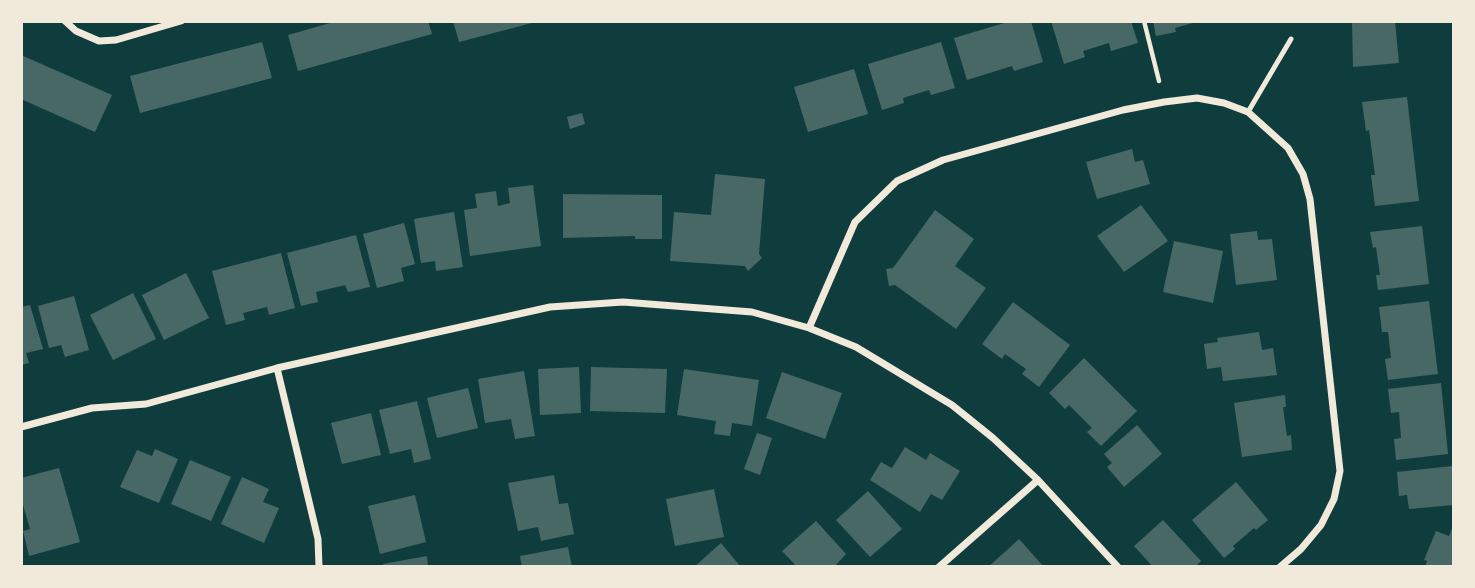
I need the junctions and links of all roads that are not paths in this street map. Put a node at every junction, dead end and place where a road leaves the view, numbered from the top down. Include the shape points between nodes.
1 (65, 21) edge
2 (181, 21) edge
3 (1291, 39) dead end
4 (1248, 112) junction
5 (809, 328) junction
6 (277, 368) junction
7 (21, 427) edge
8 (1038, 480) junction
9 (319, 567) edge
10 (939, 567) edge
11 (1118, 567) edge
12 (1280, 567) edge

1 - 2 street via 99,41
3 - 4 lane
4 - 5 street via 1197,98 1123,110 943,160 897,181 855,222
4 - 12 street via 1288,148 1310,199 1340,471 1335,499 1321,525
5 - 6 street via 752,312 695,306 623,302 550,307
5 - 8 street via 856,347 952,405
6 - 7 street via 146,404 92,408
6 - 9 street via 318,539
8 - 10 street
8 - 11 street

